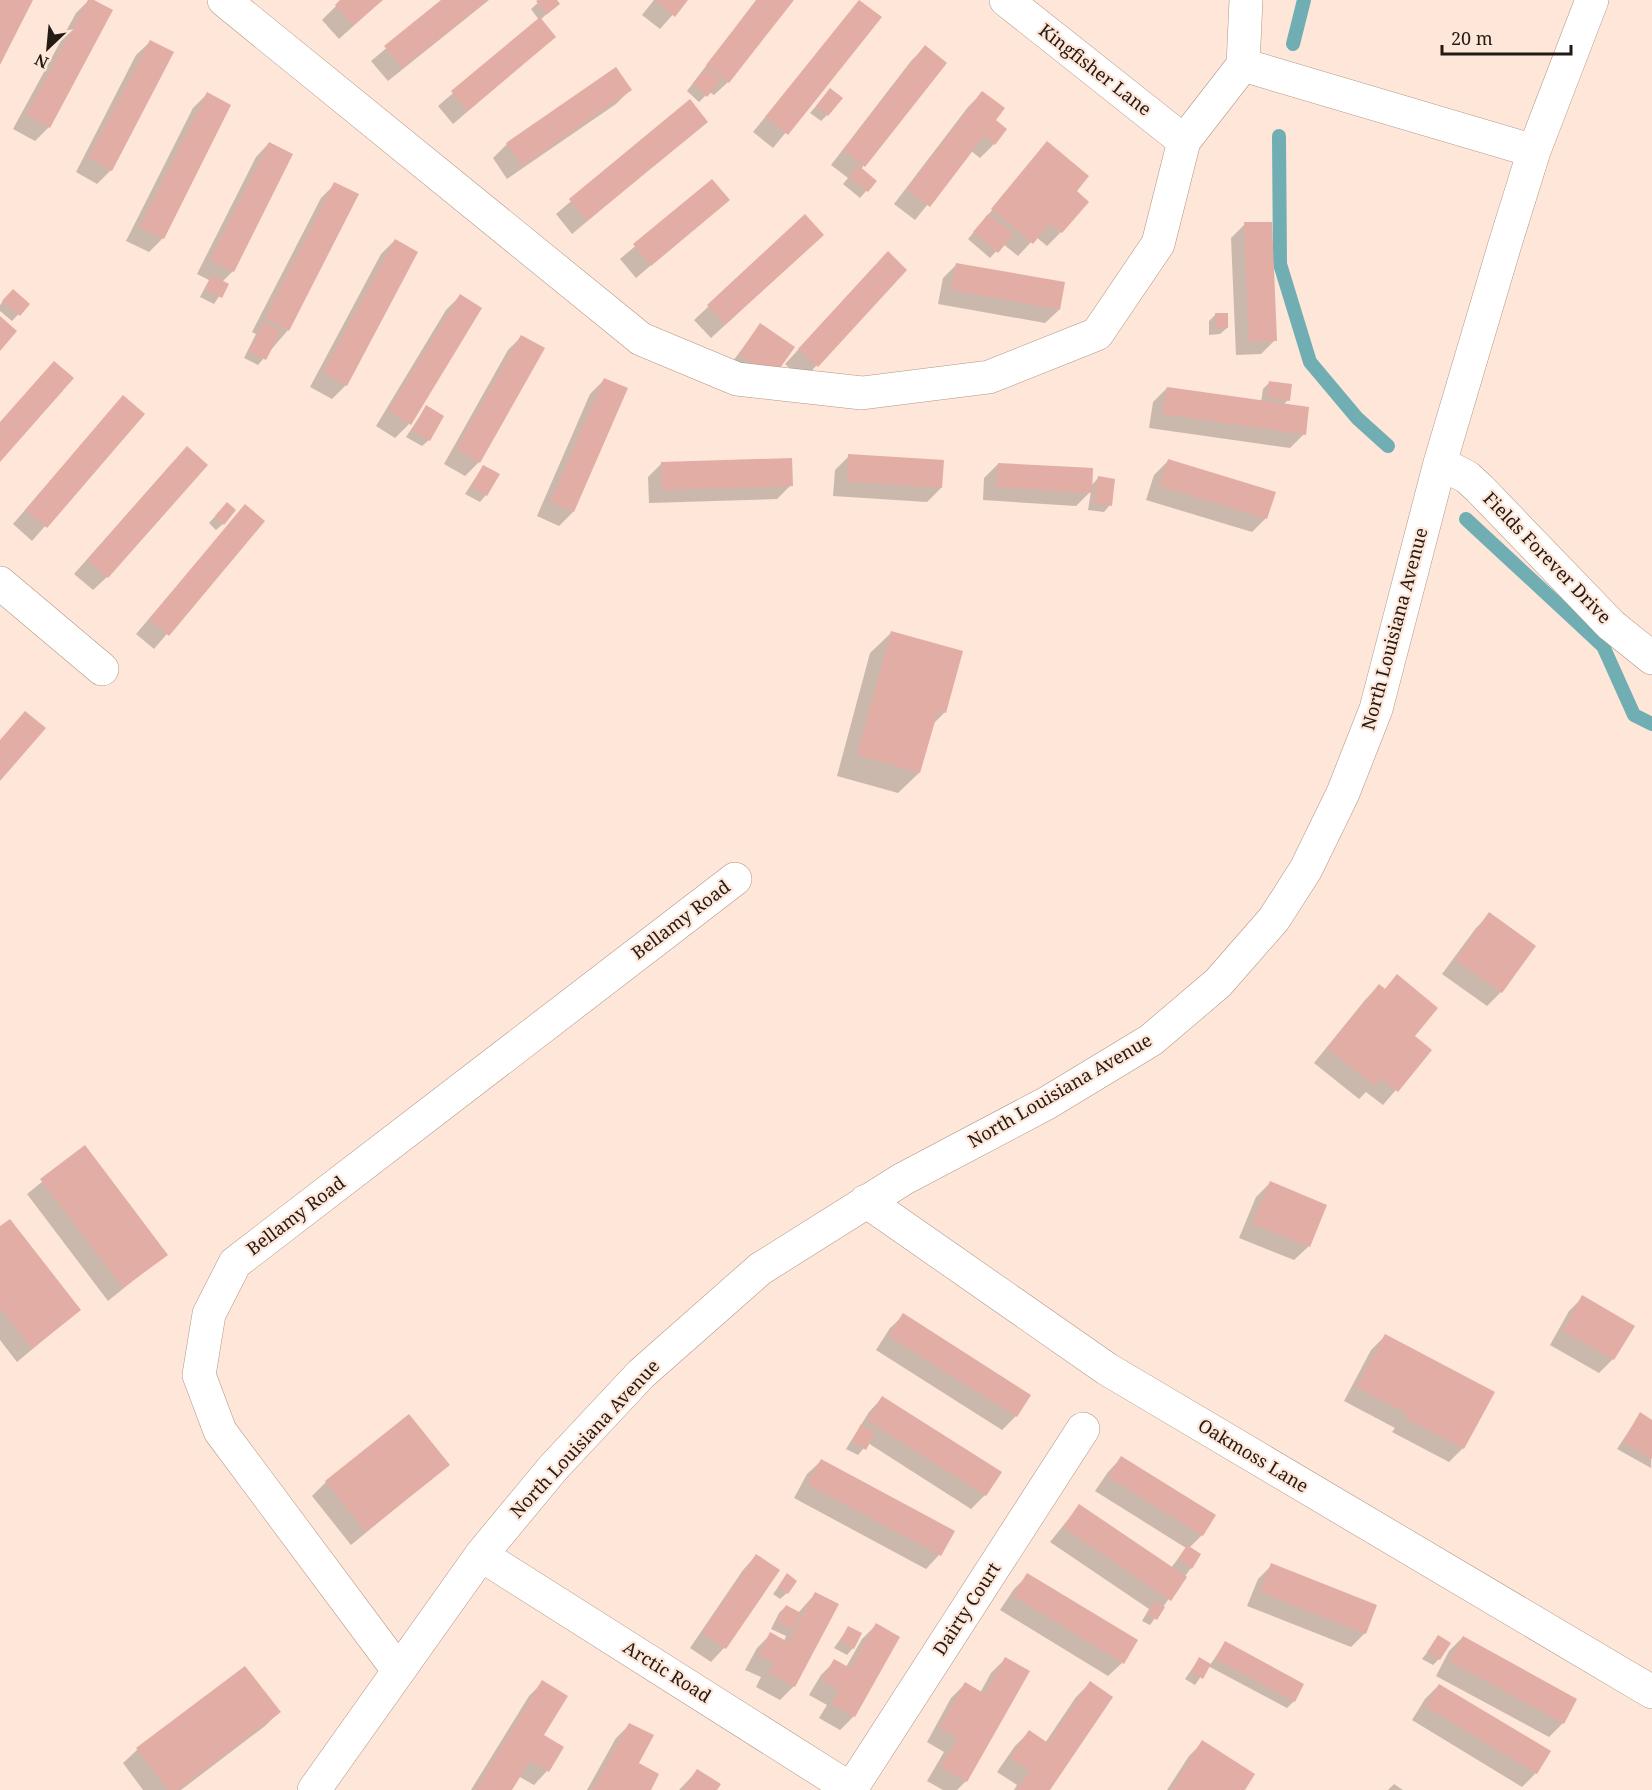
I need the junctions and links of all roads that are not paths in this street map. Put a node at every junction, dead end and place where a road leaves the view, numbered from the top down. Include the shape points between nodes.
1 (224, 0) edge
2 (1006, 0) edge
3 (1246, 0) edge
4 (1592, 0) edge
5 (1243, 65) junction
6 (1184, 141) junction
7 (1534, 151) junction
8 (1440, 463) junction
9 (0, 583) edge
10 (1652, 658) edge
11 (102, 669) dead end
12 (735, 879) dead end
13 (866, 1201) junction
14 (1083, 1429) dead end
15 (481, 1555) junction
16 (398, 1670) junction
17 (1652, 1692) edge
18 (314, 1790) edge
19 (852, 1790) edge

1 - 6 street via 641,339 737,379 862,393 989,377 1097,334 1158,244
2 - 6 street, Kingfisher Lane
3 - 5 street
4 - 7 street, North Louisiana Avenue
5 - 6 street
5 - 7 street
7 - 8 street, North Louisiana Avenue
8 - 10 street, Fields Forever Drive via 1473,483 1611,625
8 - 13 street, North Louisiana Avenue via 1376,709 1339,802 1306,869 1274,919 1218,983 1151,1040
9 - 11 street
12 - 16 street, Bellamy Road via 234,1263 209,1314 199,1375 220,1431
13 - 15 street, North Louisiana Avenue via 760,1269 641,1374 553,1468
13 - 17 street, Oakmoss Lane via 1107,1369
14 - 19 street, Dairty Court
15 - 16 street, North Louisiana Avenue
15 - 19 street, Arctic Road
16 - 18 street, North Louisiana Avenue

